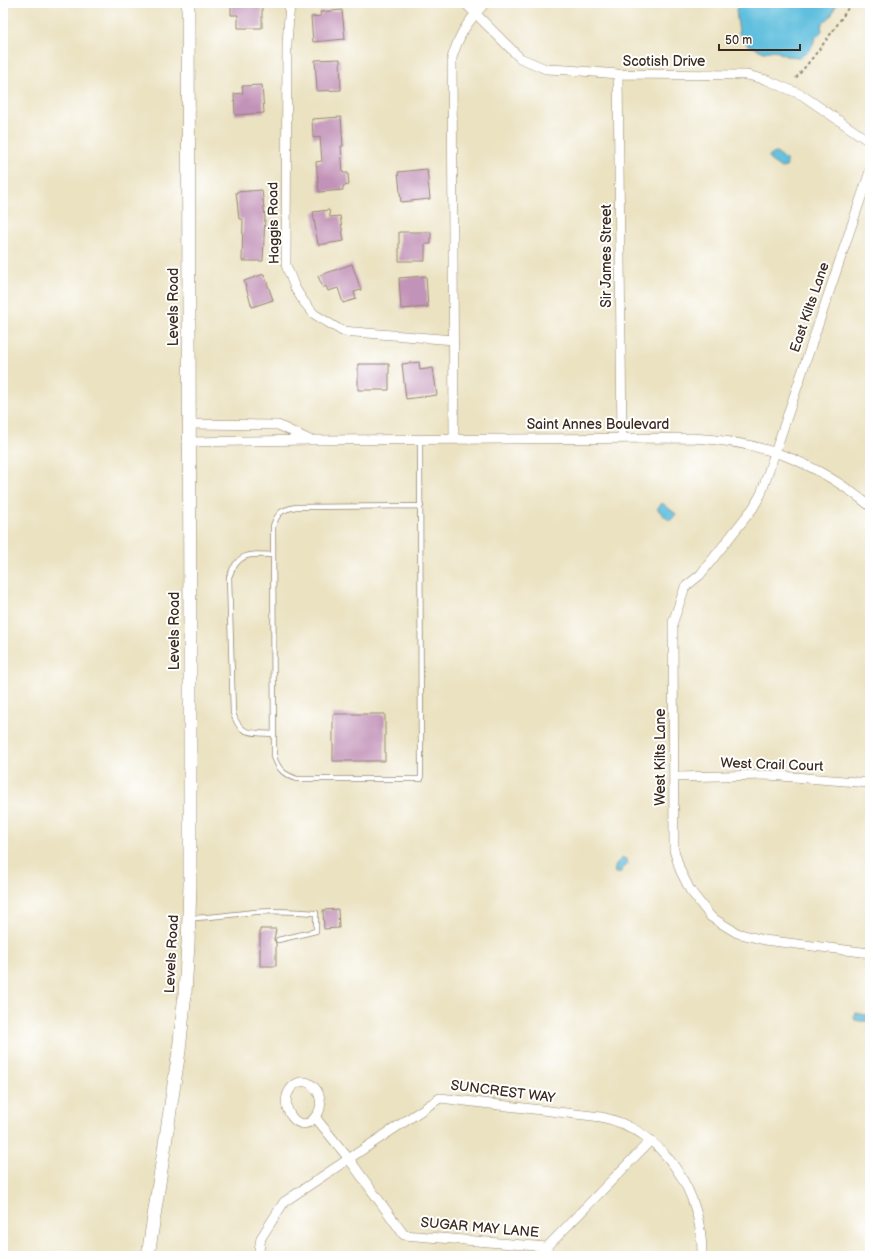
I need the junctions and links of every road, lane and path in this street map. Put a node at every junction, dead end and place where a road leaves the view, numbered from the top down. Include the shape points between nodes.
1 (188, 3) edge
2 (290, 3) edge
3 (465, 3) edge
4 (485, 3) edge
5 (851, 3) edge
6 (476, 14) junction
7 (618, 74) junction
8 (796, 78) dead end
9 (870, 142) edge
10 (870, 171) edge
11 (454, 340) junction
12 (189, 424) junction
13 (622, 438) junction
14 (420, 439) junction
15 (454, 439) junction
16 (310, 440) junction
17 (189, 442) junction
18 (775, 452) junction
19 (421, 506) junction
20 (870, 506) edge
21 (273, 554) junction
22 (274, 734) junction
23 (674, 777) junction
24 (870, 783) edge
25 (189, 918) junction
26 (278, 940) dead end
27 (870, 953) edge
28 (316, 1117) junction
29 (651, 1140) junction
30 (349, 1159) junction
31 (148, 1256) edge
32 (258, 1256) edge
33 (702, 1256) edge

1 - 12 main road, Levels Road
2 - 11 street, Haggis Road via 287,43 286,265 295,288 314,314 342,331
3 - 6 street, Scotish Drive
4 - 6 street
5 - 8 path via 823,46
6 - 7 street, Scotish Drive via 520,58 546,69
6 - 11 street via 467,23 452,58
7 - 9 street, Scotish Drive via 747,75 761,78 802,95
7 - 13 street, Sir James Street
10 - 18 street, East Kilts Lane
11 - 15 street
12 - 16 street, Saint Annes Boulevard via 278,425
12 - 17 main road, Levels Road
13 - 15 street, Saint Annes Boulevard
13 - 18 street, Saint Annes Boulevard via 715,439 757,446
14 - 15 street, Saint Annes Boulevard
14 - 16 street, Saint Annes Boulevard
14 - 19 lane
16 - 17 street, Saint Annes Boulevard
17 - 25 main road, Levels Road
18 - 20 street, Saint Annes Boulevard via 816,470
18 - 23 street, West Kilts Lane via 761,494 753,508 700,575 685,587 673,622
19 - 21 lane via 285,509 277,514 272,526
19 - 22 lane via 421,779 297,779 286,775 278,767 274,757
21 - 22 lane
21 - 22 lane via 249,554 240,558 233,566 229,577 233,713 240,728 248,732
23 - 24 street, West Crail Court via 768,775
23 - 27 street, West Kilts Lane via 674,850 690,890 711,917 737,933 764,940
25 - 26 lane via 276,911 316,913 316,931
25 - 31 main road, Levels Road via 179,1051
28 - 28 street via 310,1123 302,1124 296,1122 290,1114 286,1105 287,1095 298,1082 310,1084 319,1094 321,1107
28 - 30 street
29 - 30 street, SUNCREST WAY via 630,1126 601,1117 440,1098
29 - 30 street, SUGAR MAY LANE via 546,1247 404,1234
29 - 33 street, SUNCREST WAY via 672,1162 689,1194 700,1228
30 - 32 street, SUNCREST WAY via 284,1202 261,1238

